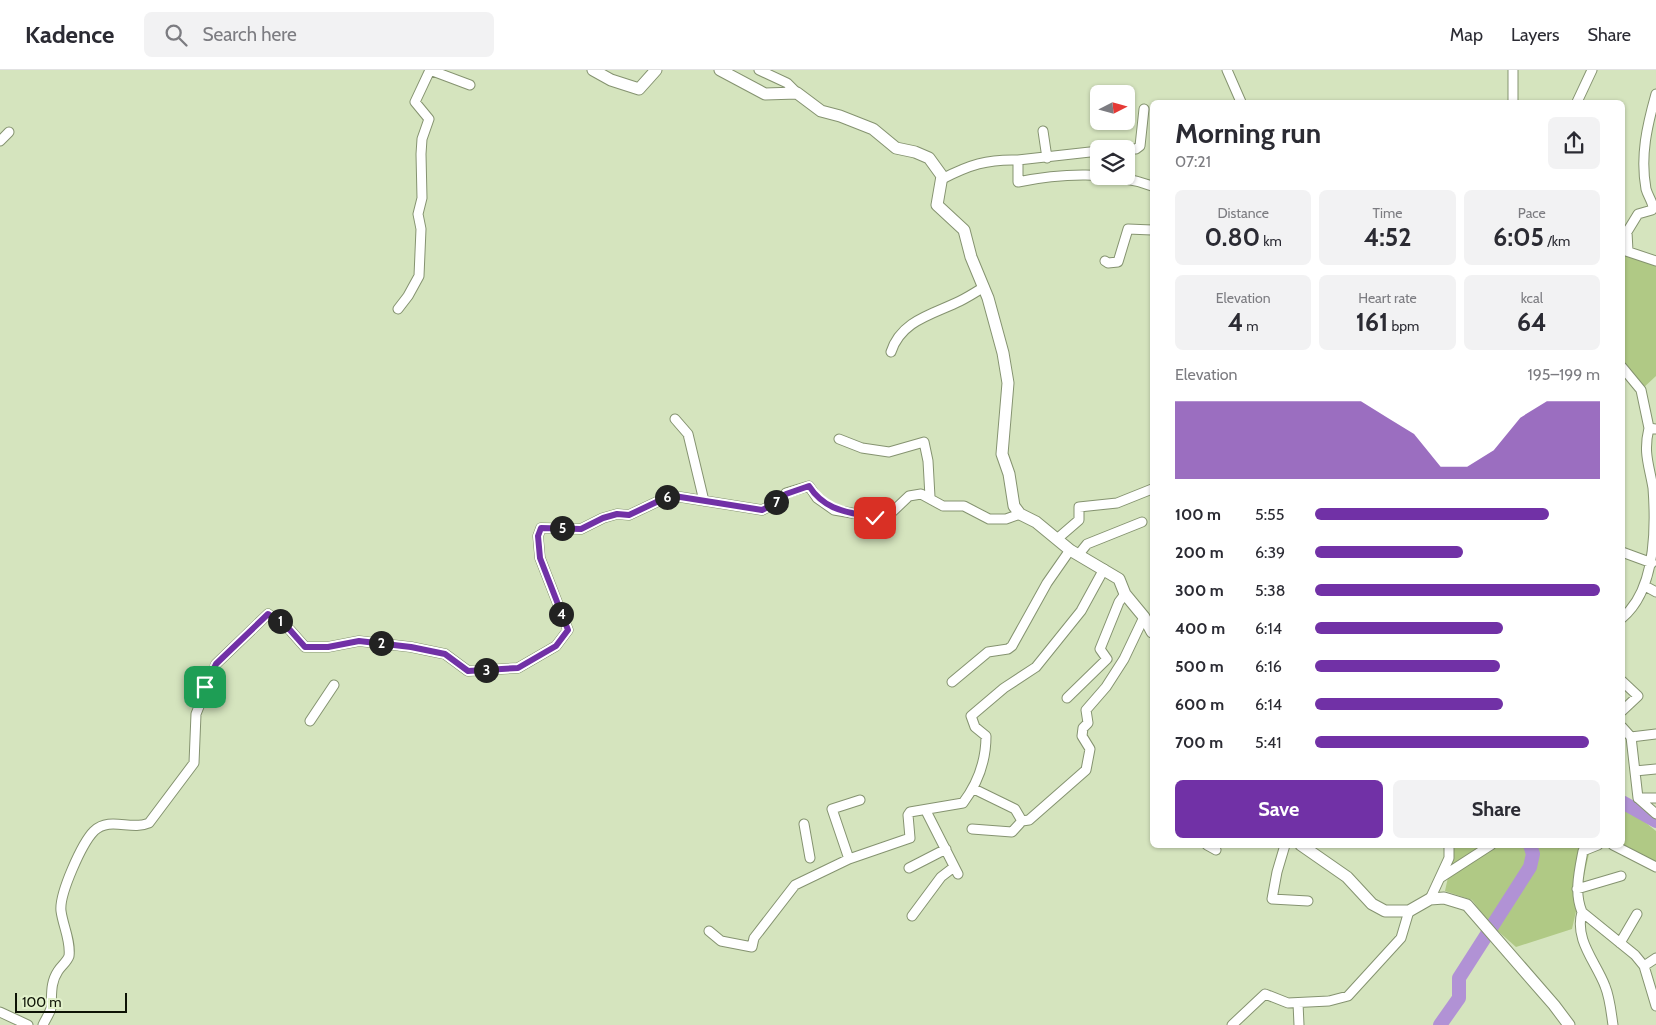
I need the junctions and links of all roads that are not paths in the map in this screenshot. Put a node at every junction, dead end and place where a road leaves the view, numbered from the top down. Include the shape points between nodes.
1 (430, 70) edge
2 (593, 70) edge
3 (656, 70) edge
4 (720, 70) edge
5 (759, 70) edge
6 (1227, 70) edge
7 (1513, 70) edge
8 (1592, 70) edge
9 (470, 86) dead end
10 (797, 93) junction
11 (1656, 94) edge
12 (1240, 100) edge
13 (1513, 100) edge
14 (1581, 100) edge
15 (1144, 109) dead end
16 (1043, 131) dead end
17 (9, 132) dead end
18 (0, 141) edge
19 (1135, 149) edge
20 (1090, 152) edge
21 (1047, 158) junction
22 (1018, 160) junction
23 (942, 176) junction
24 (1150, 186) edge
25 (1150, 230) edge
26 (1625, 251) edge
27 (1105, 261) dead end
28 (1656, 261) edge
29 (984, 287) junction
30 (398, 309) dead end
31 (891, 352) dead end
32 (1625, 370) edge
33 (675, 418) dead end
34 (1652, 428) edge
35 (839, 439) dead end
36 (1150, 489) edge
37 (930, 497) junction
38 (704, 501) junction
39 (1020, 514) junction
40 (1142, 522) dead end
41 (1057, 539) junction
42 (1075, 552) junction
43 (1625, 553) edge
44 (1652, 563) junction
45 (1104, 569) junction
46 (1645, 586) junction
47 (1656, 592) edge
48 (1125, 594) junction
49 (1625, 615) edge
50 (1144, 617) junction
51 (1150, 628) edge
52 (952, 682) dead end
53 (1625, 684) edge
54 (334, 685) dead end
55 (1067, 698) dead end
56 (1625, 707) edge
57 (310, 721) dead end
58 (1625, 731) edge
59 (1656, 734) edge
60 (1631, 738) junction
61 (1656, 769) edge
62 (1635, 772) junction
63 (974, 789) junction
64 (1656, 798) edge
65 (1639, 799) junction
66 (860, 800) dead end
67 (926, 811) junction
68 (1656, 814) edge
69 (1022, 822) junction
70 (804, 824) dead end
71 (972, 829) dead end
72 (1212, 848) edge
73 (1284, 848) edge
74 (1305, 848) edge
75 (1448, 848) edge
76 (1485, 848) edge
77 (1590, 848) edge
78 (1619, 848) edge
79 (946, 849) junction
80 (1216, 850) dead end
81 (810, 858) dead end
82 (849, 859) junction
83 (1656, 867) edge
84 (909, 868) dead end
85 (1621, 876) dead end
86 (1440, 878) junction
87 (1577, 888) junction
88 (1430, 899) junction
89 (1308, 901) dead end
90 (1409, 911) junction
91 (1582, 912) junction
92 (1637, 914) dead end
93 (912, 916) dead end
94 (709, 931) dead end
95 (1620, 943) junction
96 (1656, 958) edge
97 (1644, 966) junction
98 (1298, 1003) junction
99 (1656, 1006) edge
100 (0, 1012) edge
101 (28, 1025) edge
102 (43, 1025) edge
103 (1232, 1025) edge
104 (1299, 1025) edge
105 (1569, 1025) edge
106 (1614, 1025) edge

1 - 9 street
1 - 30 street via 415,102 430,119 422,139 419,276
2 - 3 street via 639,89
4 - 10 street via 765,94
5 - 10 street via 787,83
6 - 12 street
7 - 13 street
8 - 14 street
10 - 23 street via 821,112 865,125 896,148 929,158
11 - 26 street via 1643,153 1647,192 1653,207 1638,214 1629,227
15 - 19 street via 1140,146
16 - 21 street
17 - 18 street
20 - 21 street
21 - 22 street
22 - 23 street via 993,159 942,179
22 - 24 street via 1018,182 1074,175 1116,178
23 - 29 street via 937,206 964,230
25 - 27 street via 1128,229 1118,262
26 - 28 street
29 - 31 street via 908,327 895,340
29 - 39 street via 1007,376 1002,454 1014,506
32 - 34 street via 1642,390
33 - 38 street via 688,434
34 - 44 street via 1644,445 1656,517
35 - 37 street via 862,448 889,452 924,442
36 - 41 street via 1117,503 1079,507 1079,520
37 - 38 street via 921,494 909,496 889,515 875,518 834,510 817,498 809,486 786,494 782,500 762,510
37 - 39 street via 943,506 964,506 989,519 1006,519
38 - 102 street via 674,496 629,515 603,518 581,529 541,528 538,536 540,558 568,630 556,646 518,668 468,671 445,654 359,641 328,647 305,647 290,630 268,614 216,664 196,714 194,763 148,823 142,826 106,824 94,831 81,851 61,909 69,944 68,958 57,971 50,991 51,1009
39 - 41 street
40 - 42 street
41 - 42 street
42 - 45 street
42 - 52 street via 1043,589 1012,646 1008,650 988,652
43 - 44 street
44 - 46 street
45 - 48 street via 1119,579
45 - 63 street via 1080,611 1036,667 971,716 975,727 986,736 986,754
46 - 47 street
46 - 49 street via 1639,601
48 - 50 street
48 - 55 street via 1118,602 1100,649 1107,660
50 - 51 street
50 - 69 street via 1124,659 1086,710 1088,723 1082,728 1082,736 1090,749 1086,770 1029,820
53 - 56 street via 1638,696
54 - 57 street
58 - 60 street
59 - 60 street
60 - 62 street
61 - 62 street
62 - 65 street
63 - 67 street via 963,804
63 - 69 street via 1015,809
64 - 65 street
65 - 68 street
66 - 82 street via 832,809
67 - 79 street
67 - 82 street via 909,813 910,838
69 - 71 street via 1012,832
70 - 81 street
72 - 80 street
73 - 89 street via 1272,899
74 - 90 street via 1347,877 1372,904 1385,911
75 - 86 street via 1448,858
76 - 86 street
77 - 87 street via 1583,851
78 - 83 street
79 - 84 street
79 - 93 street via 956,870 941,877
82 - 94 street via 791,889 754,938 752,947 721,941
85 - 87 street
86 - 88 street
87 - 91 street
88 - 90 street
88 - 105 street via 1444,898 1467,905
90 - 98 street via 1401,938 1348,996 1329,1002
91 - 95 street
91 - 106 street via 1579,924 1582,938 1606,987
92 - 95 street
95 - 97 street
96 - 97 street
97 - 99 street
98 - 103 street via 1288,1003 1265,994
98 - 104 street
100 - 101 street

